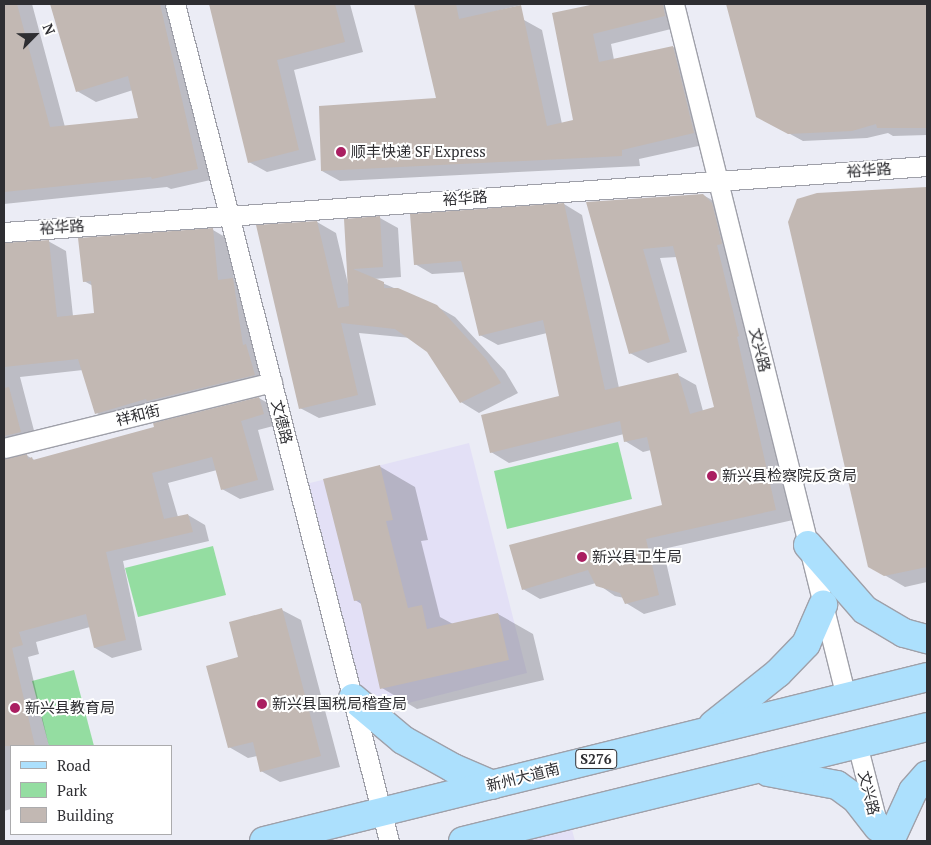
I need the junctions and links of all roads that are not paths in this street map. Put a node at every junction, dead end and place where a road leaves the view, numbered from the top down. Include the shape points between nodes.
1 (175, 4) edge
2 (674, 4) edge
3 (927, 166) edge
4 (718, 181) junction
5 (229, 215) junction
6 (4, 232) edge
7 (272, 382) junction
8 (4, 448) edge
9 (808, 545) junction
10 (823, 605) junction
11 (927, 639) edge
12 (927, 677) edge
13 (846, 697) junction
14 (353, 698) junction
15 (927, 727) edge
16 (703, 732) junction
17 (857, 744) junction
18 (754, 770) junction
19 (927, 775) edge
20 (493, 785) junction
21 (382, 812) junction
22 (883, 837) edge
23 (487, 838) edge
24 (264, 841) edge
25 (389, 841) edge
26 (463, 841) edge

1 - 5 street, 文德路
2 - 4 street, 文兴路
3 - 4 street, 裕华路
4 - 5 street, 裕华路
4 - 9 street, 文兴路
5 - 6 street, 裕华路
5 - 7 street, 文德路
7 - 8 street, 祥和街
7 - 14 street, 文德路
9 - 10 street, 文兴路
9 - 11 main road via 865,610 904,633
10 - 13 street, 文兴路
10 - 16 main road via 806,644 771,679
12 - 13 main road, 新州大道南 / S276
13 - 16 main road, 新州大道南 / S276
14 - 20 main road via 403,740 453,768
14 - 21 street, 文德路
15 - 17 main road
16 - 20 main road, 新州大道南 / S276
17 - 18 main road
17 - 22 street, 文兴路
18 - 22 main road via 837,785 856,799
18 - 23 main road
19 - 22 main road
20 - 21 main road, 新州大道南 / S276
21 - 24 main road, 新州大道南 / S276
21 - 25 street, 文德路
23 - 26 main road

